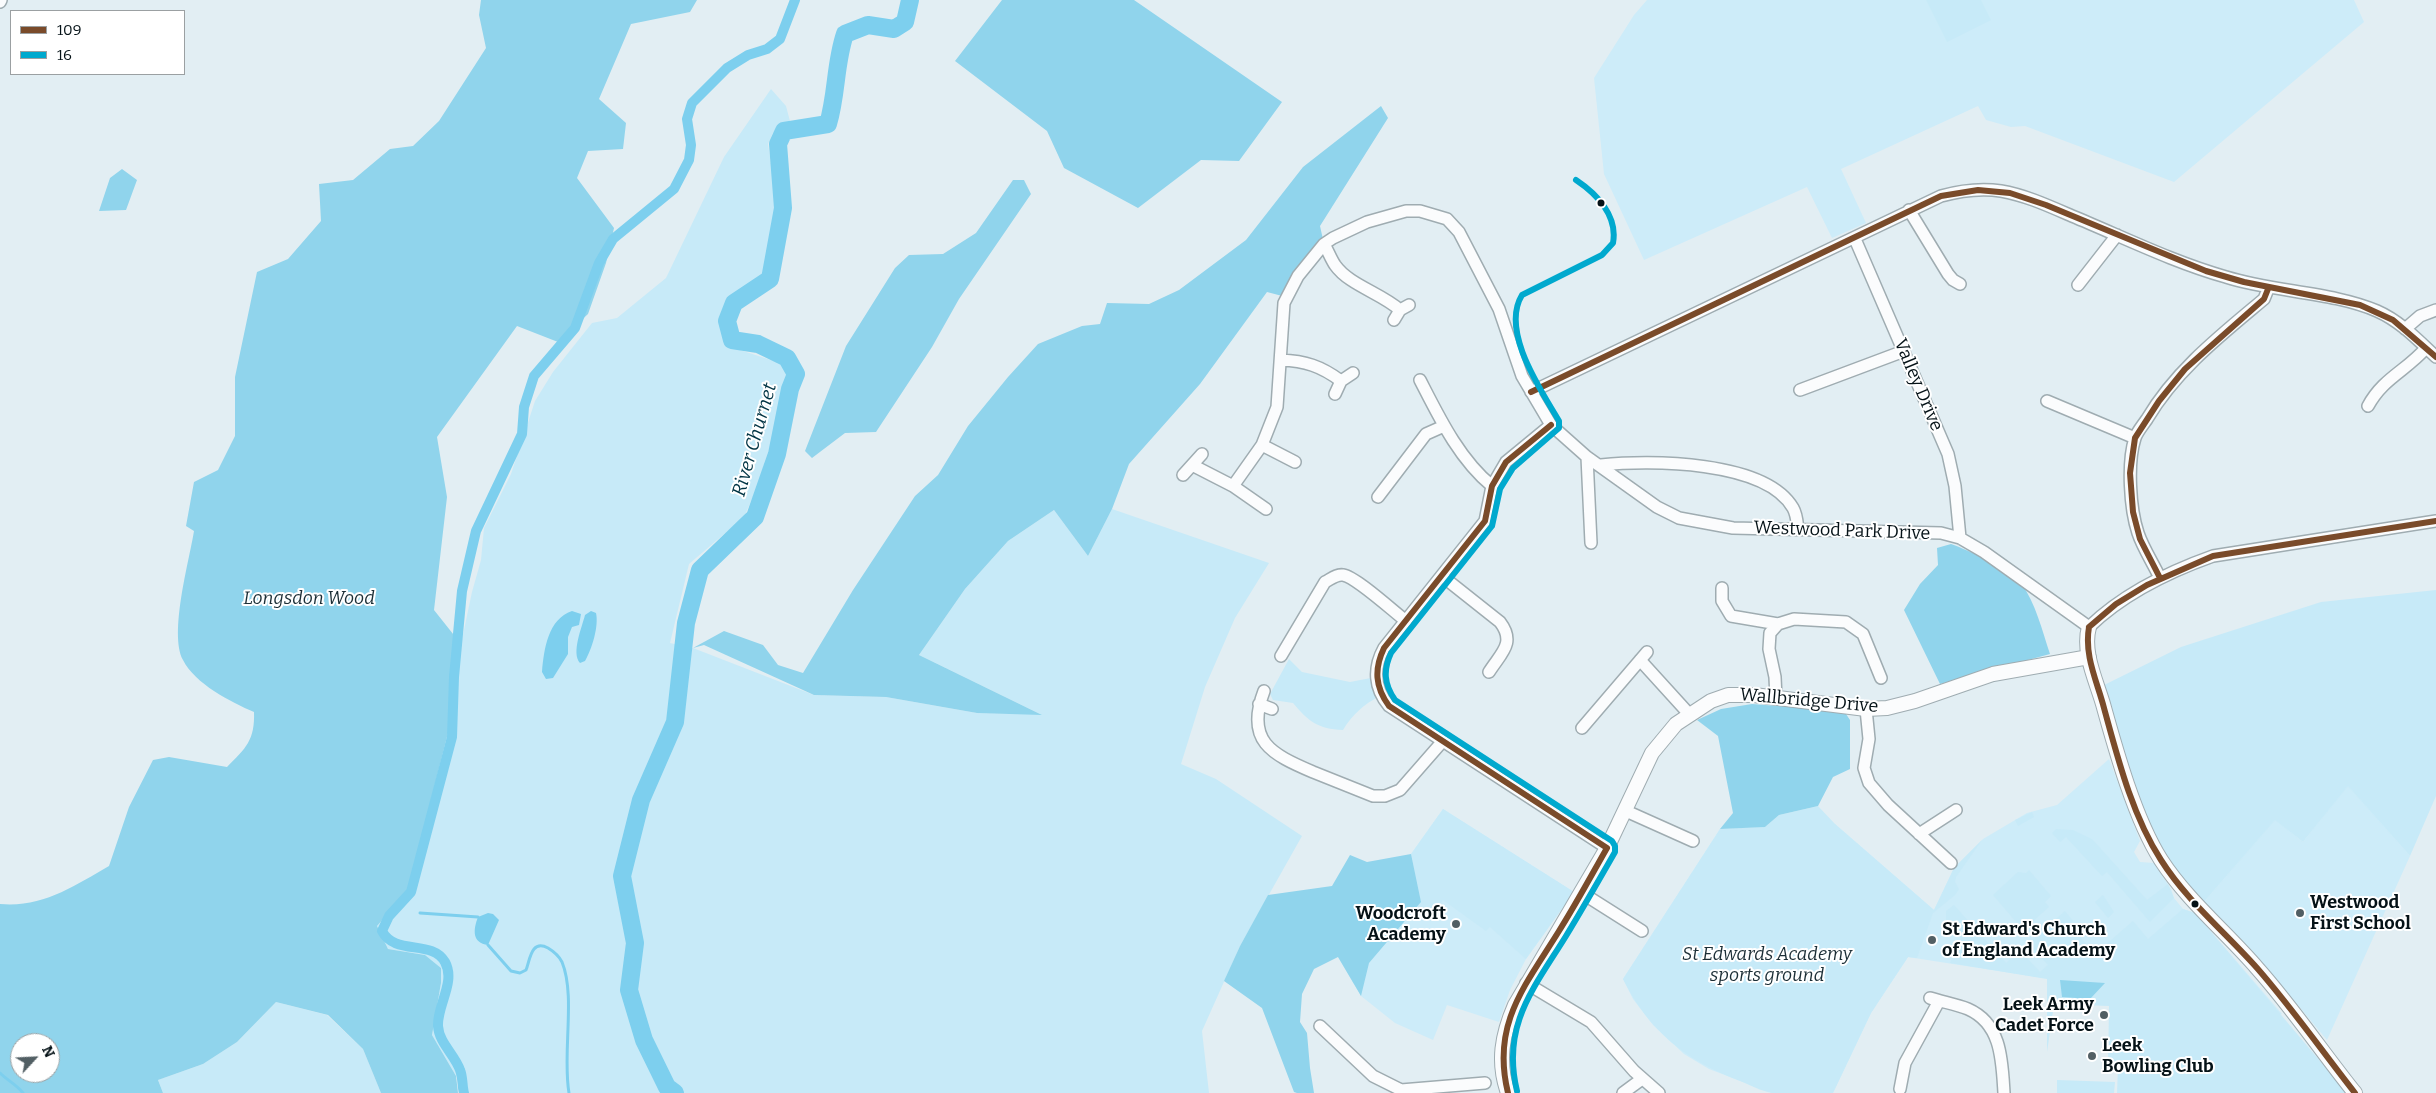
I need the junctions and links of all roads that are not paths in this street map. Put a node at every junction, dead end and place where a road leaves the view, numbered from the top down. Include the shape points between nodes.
1 (1909, 210) junction
2 (2117, 235) junction
3 (1855, 239) junction
4 (1324, 244) junction
5 (1960, 284) dead end
6 (2078, 285) dead end
7 (2268, 289) junction
8 (2436, 310) edge
9 (1401, 311) dead end
10 (2405, 329) junction
11 (2426, 348) junction
12 (1904, 351) junction
13 (2436, 357) edge
14 (1281, 360) junction
15 (1353, 373) dead end
16 (1420, 380) dead end
17 (1341, 381) junction
18 (1800, 390) dead end
19 (1531, 392) junction
20 (1335, 394) dead end
21 (2047, 401) dead end
22 (2368, 406) dead end
23 (1551, 425) junction
24 (1444, 426) junction
25 (2135, 438) junction
26 (1262, 445) junction
27 (1202, 454) dead end
28 (1587, 457) junction
29 (1295, 462) dead end
30 (1194, 466) junction
31 (1601, 466) junction
32 (1183, 475) dead end
33 (1233, 486) junction
34 (1492, 486) junction
35 (1378, 497) dead end
36 (1266, 509) dead end
37 (2436, 522) edge
38 (1798, 530) junction
39 (1960, 538) junction
40 (1592, 543) dead end
41 (1442, 576) junction
42 (2160, 578) junction
43 (1722, 588) dead end
44 (1406, 621) junction
45 (1778, 624) junction
46 (2089, 627) junction
47 (1282, 656) dead end
48 (2089, 657) junction
49 (1488, 672) dead end
50 (1882, 678) dead end
51 (1264, 691) dead end
52 (1776, 698) junction
53 (1259, 704) junction
54 (1272, 709) dead end
55 (1866, 709) junction
56 (1690, 715) junction
57 (1582, 728) dead end
58 (1442, 742) junction
59 (1956, 810) dead end
60 (1626, 811) junction
61 (1919, 834) junction
62 (1694, 841) dead end
63 (1607, 848) junction
64 (1950, 863) dead end
65 (1582, 893) junction
66 (1642, 931) dead end
67 (1526, 983) junction
68 (1320, 1026) dead end
69 (1642, 1079) junction
70 (1485, 1083) dead end
71 (1900, 1089) dead end
72 (1401, 1092) edge
73 (1508, 1093) edge
74 (1623, 1093) edge
75 (1659, 1093) edge
76 (2004, 1093) edge
77 (2355, 1093) edge

1 - 2 street via 1957,192 2000,190 2031,199
1 - 3 street
1 - 5 street via 1948,274
2 - 6 street
2 - 7 street via 2202,270
3 - 12 street, Valley Drive
3 - 19 street
4 - 9 street via 1345,276 1382,296
4 - 14 street, Westwood Park Drive via 1298,276 1284,303
4 - 19 street, Westwood Park Drive via 1367,222 1406,211 1420,211 1447,219 1459,232 1498,309
7 - 10 street via 2357,305 2389,317
7 - 25 street via 2264,299 2181,372
8 - 10 street via 2420,316
10 - 11 street
11 - 13 street
11 - 22 street via 2412,363 2386,380
12 - 18 street
12 - 39 street, Valley Drive via 1948,454
14 - 17 street via 1317,365
14 - 26 street, Westwood Park Drive via 1277,407
15 - 17 street
16 - 24 street
17 - 20 street
19 - 23 street, Westwood Park Drive
21 - 25 street
23 - 28 street, Westwood Park Drive
23 - 34 street via 1506,462
24 - 34 street via 1467,460
24 - 35 street via 1426,434
25 - 42 street via 2131,486 2134,515 2138,534
26 - 29 street
26 - 33 street, Westwood Park Drive
27 - 30 street
28 - 31 street, Westwood Park Drive
28 - 40 street
30 - 32 street
30 - 33 street
31 - 38 street, Westwood Park Drive via 1657,507 1679,518 1733,528
31 - 38 street via 1679,463 1745,476 1770,487 1784,498 1796,516
33 - 36 street
34 - 41 street via 1485,521
37 - 42 street via 2213,556
38 - 39 street, Westwood Park Drive via 1941,534
39 - 46 street, Westwood Park Drive
41 - 44 street
41 - 49 street via 1507,630 1507,645
42 - 46 street via 2114,606
43 - 45 street via 1722,601 1731,616
44 - 47 street via 1356,581 1337,575 1325,582
44 - 58 street via 1379,658 1378,690 1388,706
45 - 50 street via 1794,619 1846,622 1854,626 1863,634
45 - 52 street via 1770,633 1769,649
46 - 48 street via 2086,637
48 - 55 street, Wallbridge Drive via 1993,674 1916,701
48 - 77 street via 2141,818 2161,860 2258,969
51 - 53 street
52 - 55 street, Wallbridge Drive
52 - 56 street, Wallbridge Drive via 1728,695 1711,701
53 - 54 street
53 - 58 street via 1257,728 1274,754 1373,796 1385,796 1400,790
55 - 61 street via 1869,739 1864,759 1869,783
56 - 57 street via 1644,656
56 - 60 street, Wallbridge Drive via 1676,724 1652,753
58 - 63 street
59 - 61 street
60 - 62 street
60 - 63 street, Wallbridge Drive
61 - 64 street
63 - 65 street, Wallbridge Drive
65 - 66 street
65 - 67 street, Wallbridge Drive
67 - 69 street via 1591,1022
67 - 73 street, Wallbridge Drive via 1503,1038 1500,1058
68 - 72 street via 1373,1076
69 - 74 street
69 - 75 street
70 - 72 street
71 - 76 street via 1905,1063 1934,999 1968,1009 1992,1028 2001,1054

